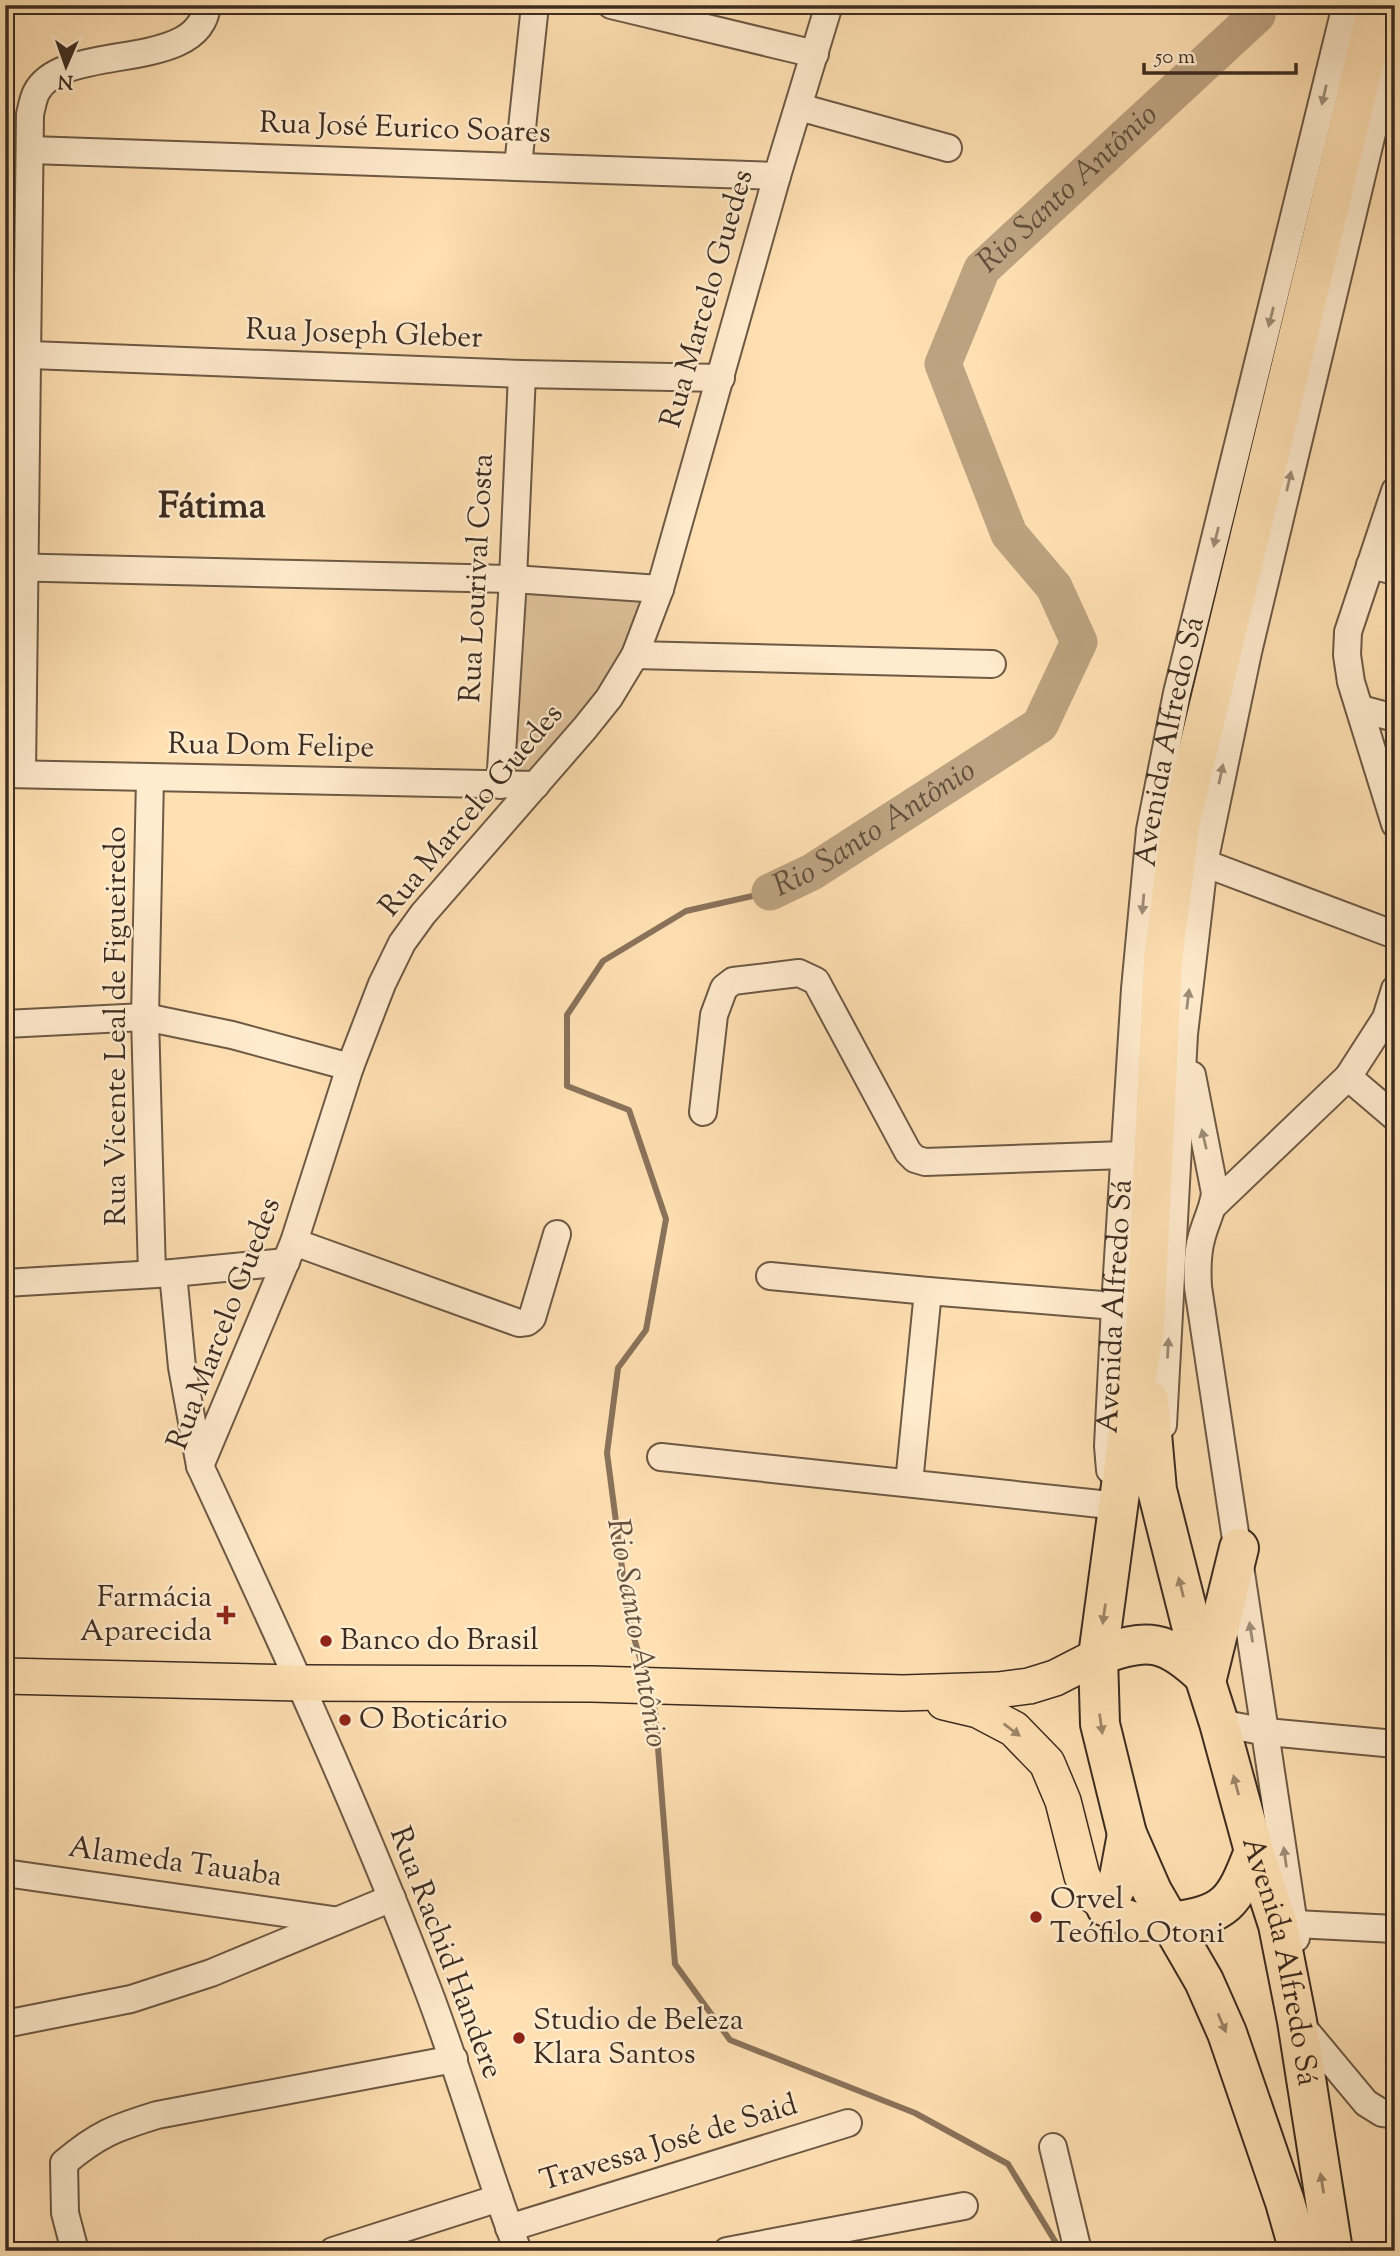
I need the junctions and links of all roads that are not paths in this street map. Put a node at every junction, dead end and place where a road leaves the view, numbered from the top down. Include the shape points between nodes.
1 (207, 5) edge
2 (535, 5) edge
3 (611, 5) edge
4 (829, 5) edge
5 (1346, 5) edge
6 (1378, 5) edge
7 (1395, 37) edge
8 (815, 54) junction
9 (799, 107) junction
10 (948, 148) dead end
11 (31, 150) junction
12 (518, 166) junction
13 (777, 176) junction
14 (17, 355) edge
15 (522, 374) junction
16 (720, 378) junction
17 (1395, 491) edge
18 (15, 567) edge
19 (1383, 568) edge
20 (513, 579) junction
21 (660, 589) junction
22 (635, 655) junction
23 (992, 664) dead end
24 (1361, 709) junction
25 (1395, 718) edge
26 (14, 774) edge
27 (150, 778) junction
28 (500, 785) junction
29 (536, 785) junction
30 (1395, 824) edge
31 (1205, 863) junction
32 (1395, 935) edge
33 (1395, 989) edge
34 (145, 1017) junction
35 (5, 1024) edge
36 (1184, 1034) junction
37 (350, 1067) junction
38 (1348, 1077) junction
39 (703, 1112) dead end
40 (1395, 1117) edge
41 (1125, 1155) junction
42 (1213, 1206) junction
43 (557, 1234) dead end
44 (1201, 1236) junction
45 (290, 1252) junction
46 (1172, 1261) junction
47 (163, 1274) junction
48 (770, 1276) dead end
49 (5, 1283) edge
50 (928, 1291) junction
51 (1130, 1317) junction
52 (661, 1457) dead end
53 (200, 1466) junction
54 (909, 1483) junction
55 (1132, 1496) junction
56 (1239, 1548) junction
57 (1098, 1656) junction
58 (5, 1676) edge
59 (1205, 1680) junction
60 (299, 1683) junction
61 (902, 1693) junction
62 (1219, 1723) junction
63 (1266, 1732) junction
64 (1395, 1744) edge
65 (1127, 1835) junction
66 (1254, 1851) junction
67 (5, 1873) edge
68 (392, 1898) junction
69 (1106, 1907) junction
70 (335, 1920) junction
71 (1170, 1921) junction
72 (1286, 1925) junction
73 (1395, 1929) edge
74 (1297, 2021) junction
75 (5, 2024) edge
76 (454, 2059) junction
77 (1395, 2115) edge
78 (848, 2123) dead end
79 (1053, 2147) dead end
80 (499, 2198) junction
81 (1285, 2202) junction
82 (964, 2206) dead end
83 (513, 2240) edge
84 (75, 2251) edge
85 (333, 2251) edge
86 (727, 2251) edge
87 (1078, 2251) edge
88 (1280, 2251) edge
89 (1299, 2251) edge
90 (1333, 2251) edge

1 - 11 street via 206,17 189,37 51,77 36,92 30,114
2 - 12 street
3 - 8 street
4 - 8 street, Rua Marcelo Guedes
5 -> 41 street, Avenida Alfredo Sá via 1177,693 1150,830
6 - 51 highway, Avenida Alfredo Sá via 1181,821 1163,960
31 -> 7 street, Avenida Alfredo Sá via 1248,652
8 - 9 street, Rua Marcelo Guedes
9 - 10 street
9 - 13 street, Rua Marcelo Guedes
11 - 12 street, Rua José Eurico Soares
11 - 14 street
12 - 13 street, Rua José Eurico Soares
13 - 16 street, Rua Marcelo Guedes
14 - 15 street, Rua Joseph Gleber
14 - 18 street
15 - 16 street, Rua Joseph Gleber
15 - 20 street, Rua Lourival Costa
16 - 21 street, Rua Marcelo Guedes
17 - 19 street
18 - 20 street
18 - 26 street
19 - 24 street via 1348,632 1351,682
20 - 21 street
20 - 28 street, Rua Lourival Costa
21 - 22 street, Rua Marcelo Guedes
22 - 23 street
22 - 29 street, Rua Marcelo Guedes via 601,708
24 - 25 street
24 - 30 street
26 - 27 street, Rua Dom Felipe
27 - 28 street, Rua Dom Felipe
27 - 34 street, Rua Vicente Leal de Figueiredo
28 - 29 street, Rua Dom Felipe
29 - 37 street, Rua Marcelo Guedes via 402,943
31 - 32 street
36 -> 31 street, Avenida Alfredo Sá
33 - 38 street via 1386,1018
34 - 35 street
34 - 37 street
34 - 47 street, Rua Vicente Leal de Figueiredo
42 -> 36 street via 1213,1179
36 - 46 street, Avenida Alfredo Sá
37 - 45 street, Rua Marcelo Guedes
38 - 40 street
38 - 42 street
39 - 41 street via 714,1015 724,988 733,981 799,973 816,981 915,1159
41 - 51 street, Avenida Alfredo Sá
42 - 44 street, Avenida Alfredo Sá
43 - 45 street via 532,1318 519,1323
44 - 46 street
44 - 56 street, Avenida Alfredo Sá via 1198,1287
45 - 47 street
45 - 53 street, Rua Marcelo Guedes
55 -> 46 street, Avenida Alfredo Sá via 1161,1460
47 - 49 street
47 - 53 street, Rua Vicente Leal de Figueiredo
48 - 50 street
50 - 51 street
50 - 54 street
51 - 55 highway via 1149,1412
52 - 54 street
53 - 60 street, Rua Marcelo Guedes
54 - 55 street
55 -> 57 highway, Avenida Alfredo Sá
59 -> 55 highway, Avenida Alfredo Sá
56 - 59 highway
63 -> 56 street, Avenida Alfredo Sá
57 - 59 highway via 1142,1643 1166,1647 1184,1657
57 - 61 main road via 1055,1678 1029,1685
57 -> 65 highway, Avenida Alfredo Sá via 1100,1724
58 - 60 main road
59 - 62 highway, Avenida Alfredo Sá
60 - 61 main road via 592,1684
60 - 68 street, Rua Rachid Handere
61 -> 69 main road via 978,1710 1014,1729 1046,1763 1063,1801 1082,1876
62 - 63 street
66 -> 62 highway, Avenida Alfredo Sá
63 - 64 street
72 -> 63 street, Avenida Alfredo Sá
65 - 69 highway via 1118,1883
65 - 71 highway, Avenida Alfredo Sá
66 - 71 highway via 1240,1886 1222,1907
66 - 72 highway, Avenida Alfredo Sá
67 - 70 street, Alameda Tauaba
68 - 70 street
68 - 76 street, Rua Rachid Handere
69 - 71 main road via 1122,1916
70 - 75 street via 211,1973 131,1999
71 - 72 highway
71 -> 81 highway, Avenida Alfredo Sá via 1227,2033
72 - 73 street
72 - 74 highway, Avenida Alfredo Sá
74 - 77 street via 1366,2103
90 -> 74 highway, Avenida Alfredo Sá
76 - 80 street, Rua Rachid Handere
76 - 84 street via 157,2115 112,2129 64,2163 65,2213
78 - 83 street, Travessa José de Said
79 - 87 street
80 - 83 street, Rua Rachid Handere
80 - 85 street
81 - 88 street
81 - 89 highway, Avenida Alfredo Sá
82 - 86 street

